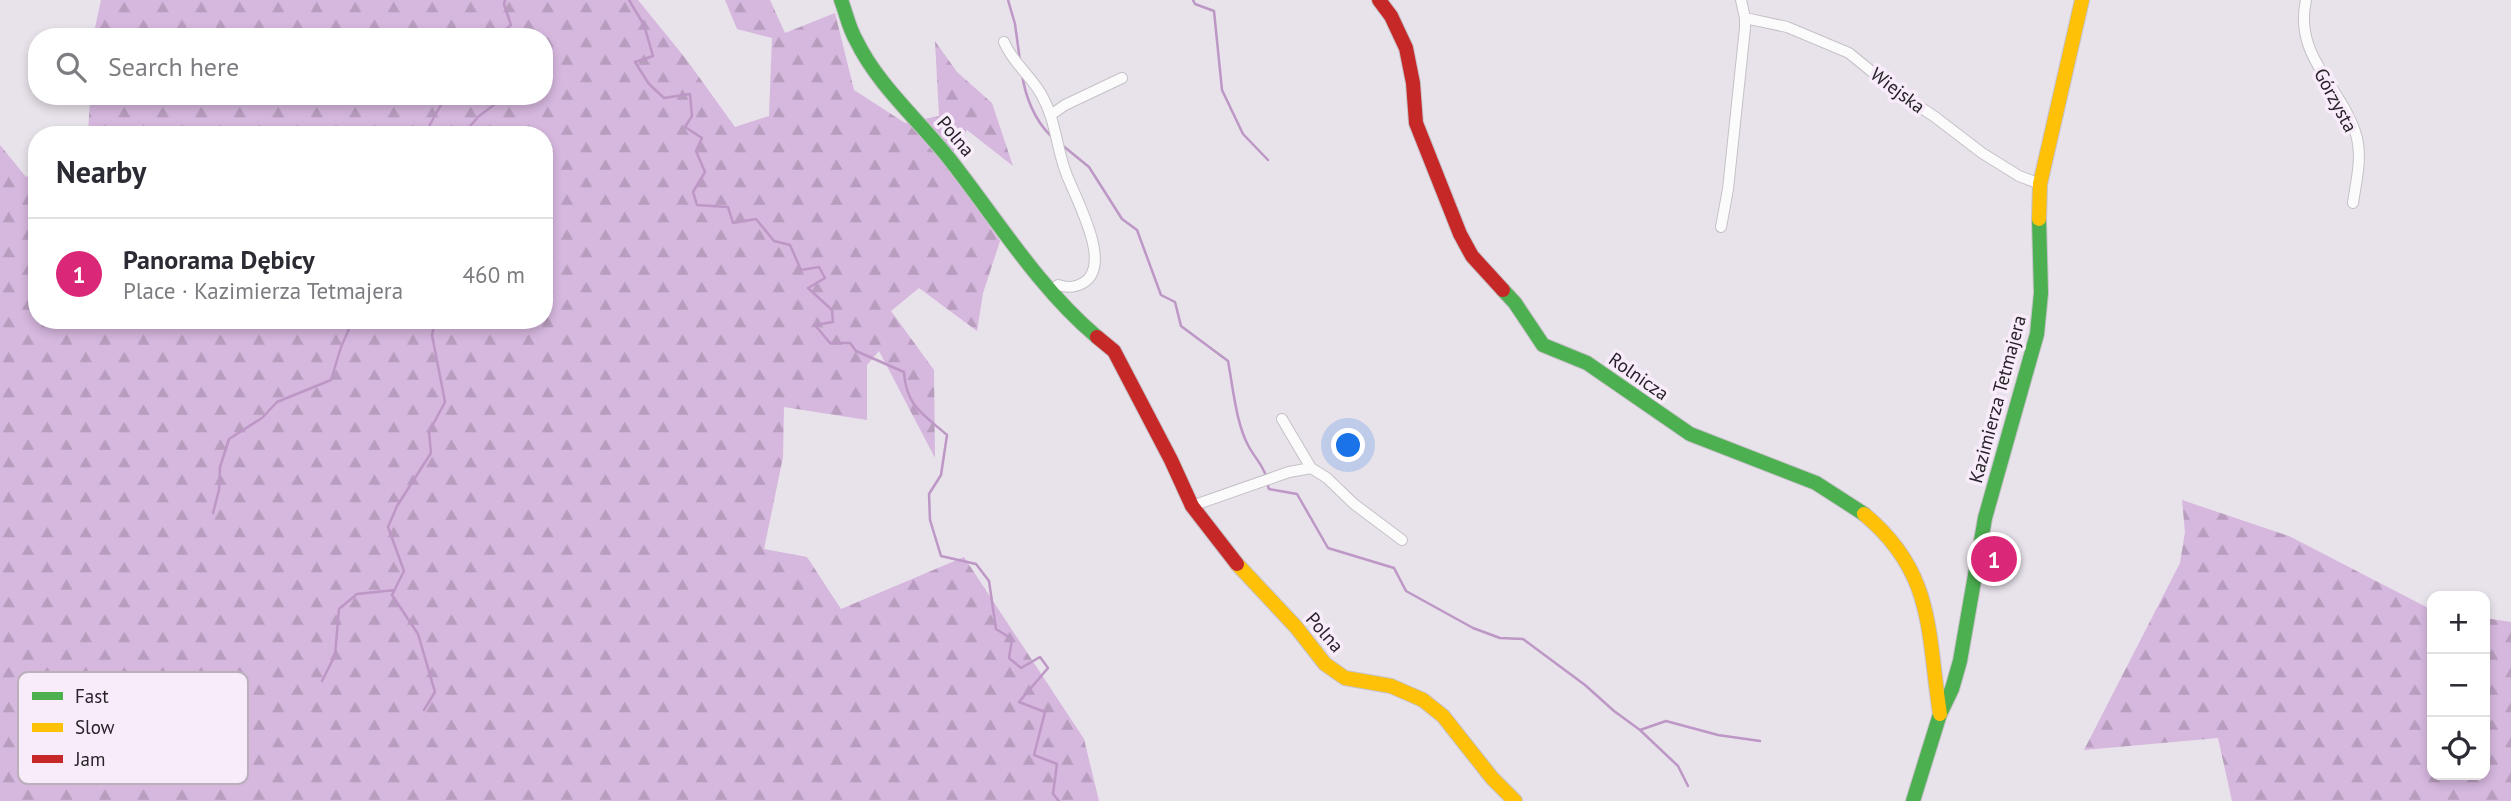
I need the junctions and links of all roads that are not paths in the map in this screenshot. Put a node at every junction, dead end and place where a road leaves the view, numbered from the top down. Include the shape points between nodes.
1 (841, 0) edge
2 (1379, 0) edge
3 (1741, 0) edge
4 (2082, 0) edge
5 (2306, 0) edge
6 (1745, 18) junction
7 (1004, 42) dead end
8 (1122, 78) dead end
9 (1052, 114) junction
10 (2040, 184) junction
11 (2353, 203) dead end
12 (1721, 227) dead end
13 (1051, 292) junction
14 (1282, 419) dead end
15 (1311, 468) junction
16 (1192, 506) junction
17 (1402, 540) dead end
18 (1940, 714) junction
19 (1515, 801) edge
20 (1913, 801) edge

1 - 13 street, Polna via 865,57
2 - 18 street, Rolnicza via 1406,48 1416,122 1472,256 1515,303 1544,345 1587,363 1690,434 1816,484 1881,528 1922,595
3 - 6 street
4 - 10 street, Kazimierza Tetmajera
5 - 11 street, Górzysta via 2306,43 2356,136 2359,158
6 - 10 street, Wiejska via 1787,27 1849,53 1982,153
6 - 12 street
7 - 9 street
8 - 9 street
9 - 13 street via 1058,151 1096,258 1090,278 1068,288 1058,285
10 - 18 street, Kazimierza Tetmajera via 2037,334 1985,518 1960,661
13 - 16 street, Polna via 1114,351
14 - 15 street
15 - 16 street
15 - 17 street
16 - 19 street, Polna via 1247,577 1325,664 1345,678 1391,686 1428,704 1450,723
18 - 20 street, Kazimierza Tetmajera

